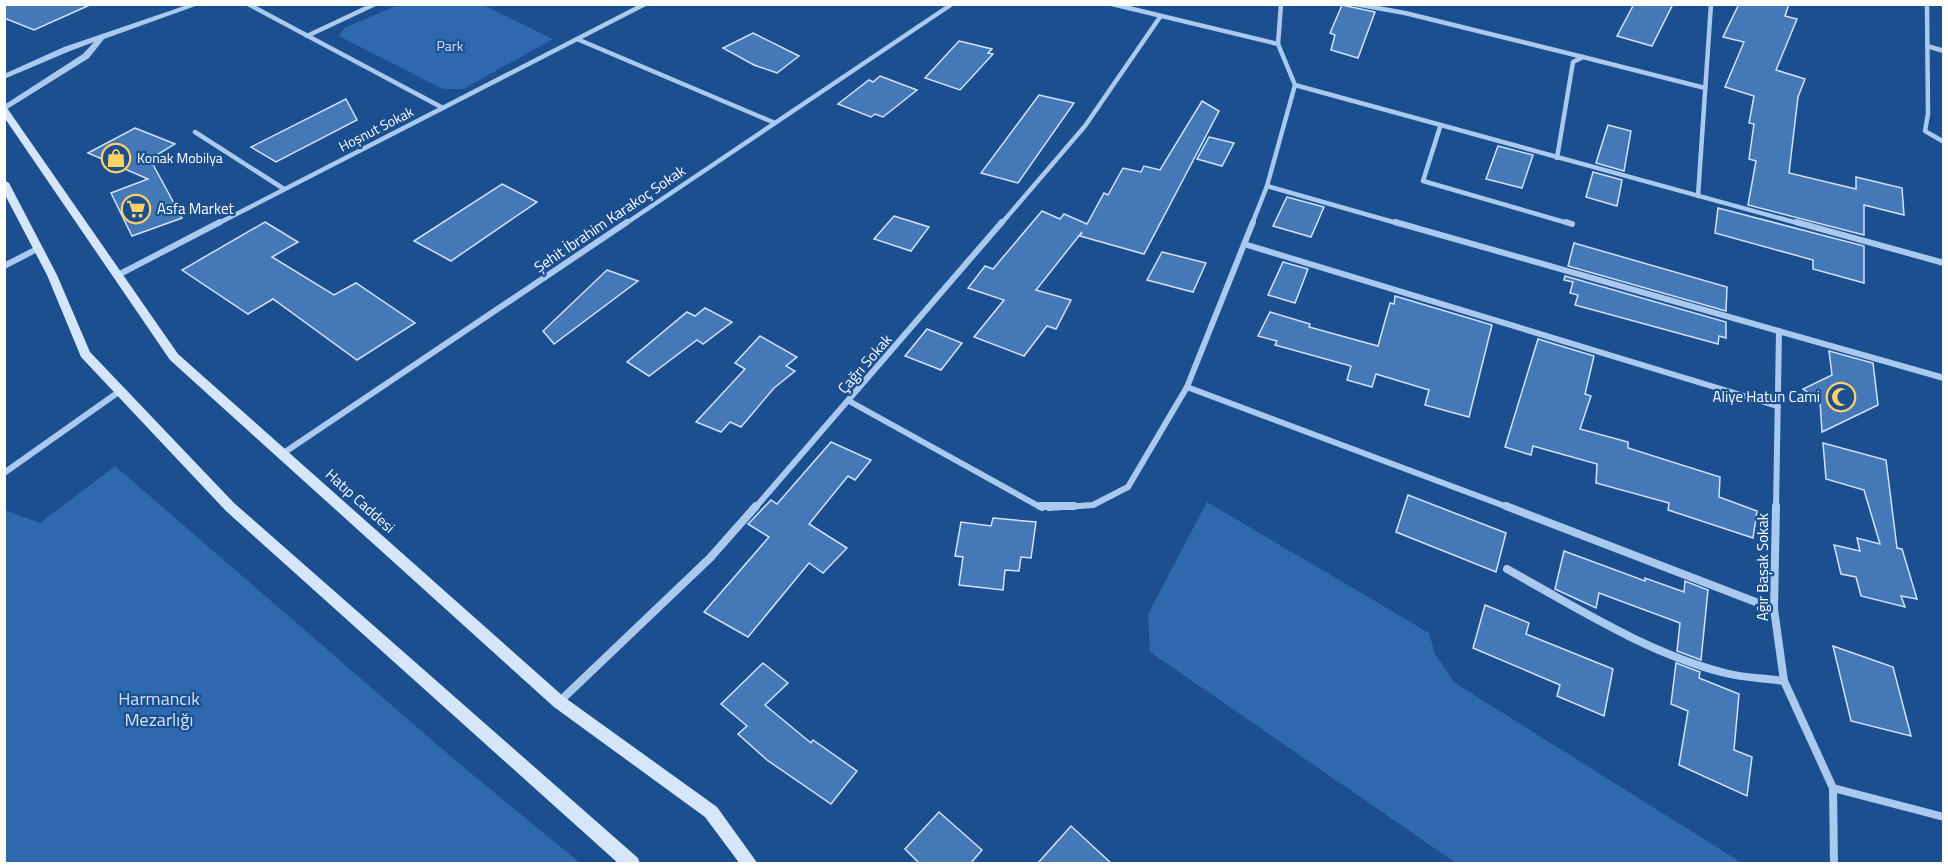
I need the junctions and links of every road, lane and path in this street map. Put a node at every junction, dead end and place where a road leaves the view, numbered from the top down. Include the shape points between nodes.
1 (198, 4) edge
2 (248, 4) edge
3 (375, 4) edge
4 (645, 4) edge
5 (952, 4) edge
6 (1112, 4) edge
7 (1281, 4) edge
8 (1355, 4) edge
9 (1711, 4) edge
10 (1927, 4) edge
11 (1160, 17) junction
12 (307, 36) junction
13 (102, 39) junction
14 (577, 39) junction
15 (1278, 44) junction
16 (1927, 46) junction
17 (1944, 51) edge
18 (1583, 57) junction
19 (4, 77) edge
20 (1295, 85) junction
21 (1705, 88) junction
22 (442, 108) junction
23 (4, 110) edge
24 (775, 123) junction
25 (1440, 127) junction
26 (195, 132) dead end
27 (1944, 142) edge
28 (1557, 158) junction
29 (4, 183) edge
30 (1267, 186) junction
31 (284, 189) junction
32 (1698, 196) junction
33 (1572, 224) dead end
34 (1244, 244) junction
35 (37, 249) junction
36 (1944, 263) edge
37 (4, 266) edge
38 (118, 275) junction
39 (1779, 331) junction
40 (1944, 378) edge
41 (1187, 387) junction
42 (120, 391) junction
43 (849, 401) junction
44 (1777, 406) junction
45 (282, 454) junction
46 (4, 472) edge
47 (1507, 569) dead end
48 (1774, 609) junction
49 (1784, 681) junction
50 (559, 702) junction
51 (1833, 788) junction
52 (1944, 817) edge
53 (632, 864) edge
54 (750, 864) edge
55 (1834, 864) edge

1 - 13 street
2 - 12 street
3 - 12 street
4 - 14 street, Hoşnut Sokak
5 - 24 street, Şehit İbrahim Karakoç Sokak
6 - 11 street
7 - 15 street
8 - 18 street
9 - 21 street
10 - 16 street
11 - 15 street
11 - 43 street, Çağrı Sokak via 1085,126
12 - 22 street
13 - 19 street via 67,49
13 - 23 street via 86,56
14 - 22 street, Hoşnut Sokak
14 - 24 street
15 - 20 street
16 - 17 street
16 - 27 street via 1925,131
18 - 21 street
18 - 28 street via 1574,62
20 - 25 street
20 - 30 street
21 - 32 street
22 - 31 street, Hoşnut Sokak
23 - 38 main road, Hatıp Caddesi
24 - 45 street, Şehit İbrahim Karakoç Sokak
25 - 28 street
25 - 33 street via 1423,181
26 - 31 street
28 - 32 street
29 - 35 main road
30 - 34 street
30 - 39 street
31 - 38 street, Hoşnut Sokak
32 - 36 street
34 - 41 street
34 - 44 street
35 - 37 street
35 - 42 main road via 85,354
38 - 45 main road, Hatıp Caddesi via 174,357
39 - 40 street
39 - 44 street, Ağır Başak Sokak
41 - 43 street via 1128,487 1094,505 1042,508
41 - 48 street
42 - 46 street
42 - 53 main road via 230,507
43 - 50 street, Çağrı Sokak via 710,558
44 - 48 street, Ağır Başak Sokak
45 - 50 main road, Hatıp Caddesi
47 - 49 street via 1609,626 1658,648 1726,673
48 - 49 street, Ağır Başak Sokak
49 - 51 street, Ağır Başak Sokak
50 - 54 main road, Hatıp Caddesi via 711,812
51 - 52 street
51 - 55 street, Ağır Başak Sokak

